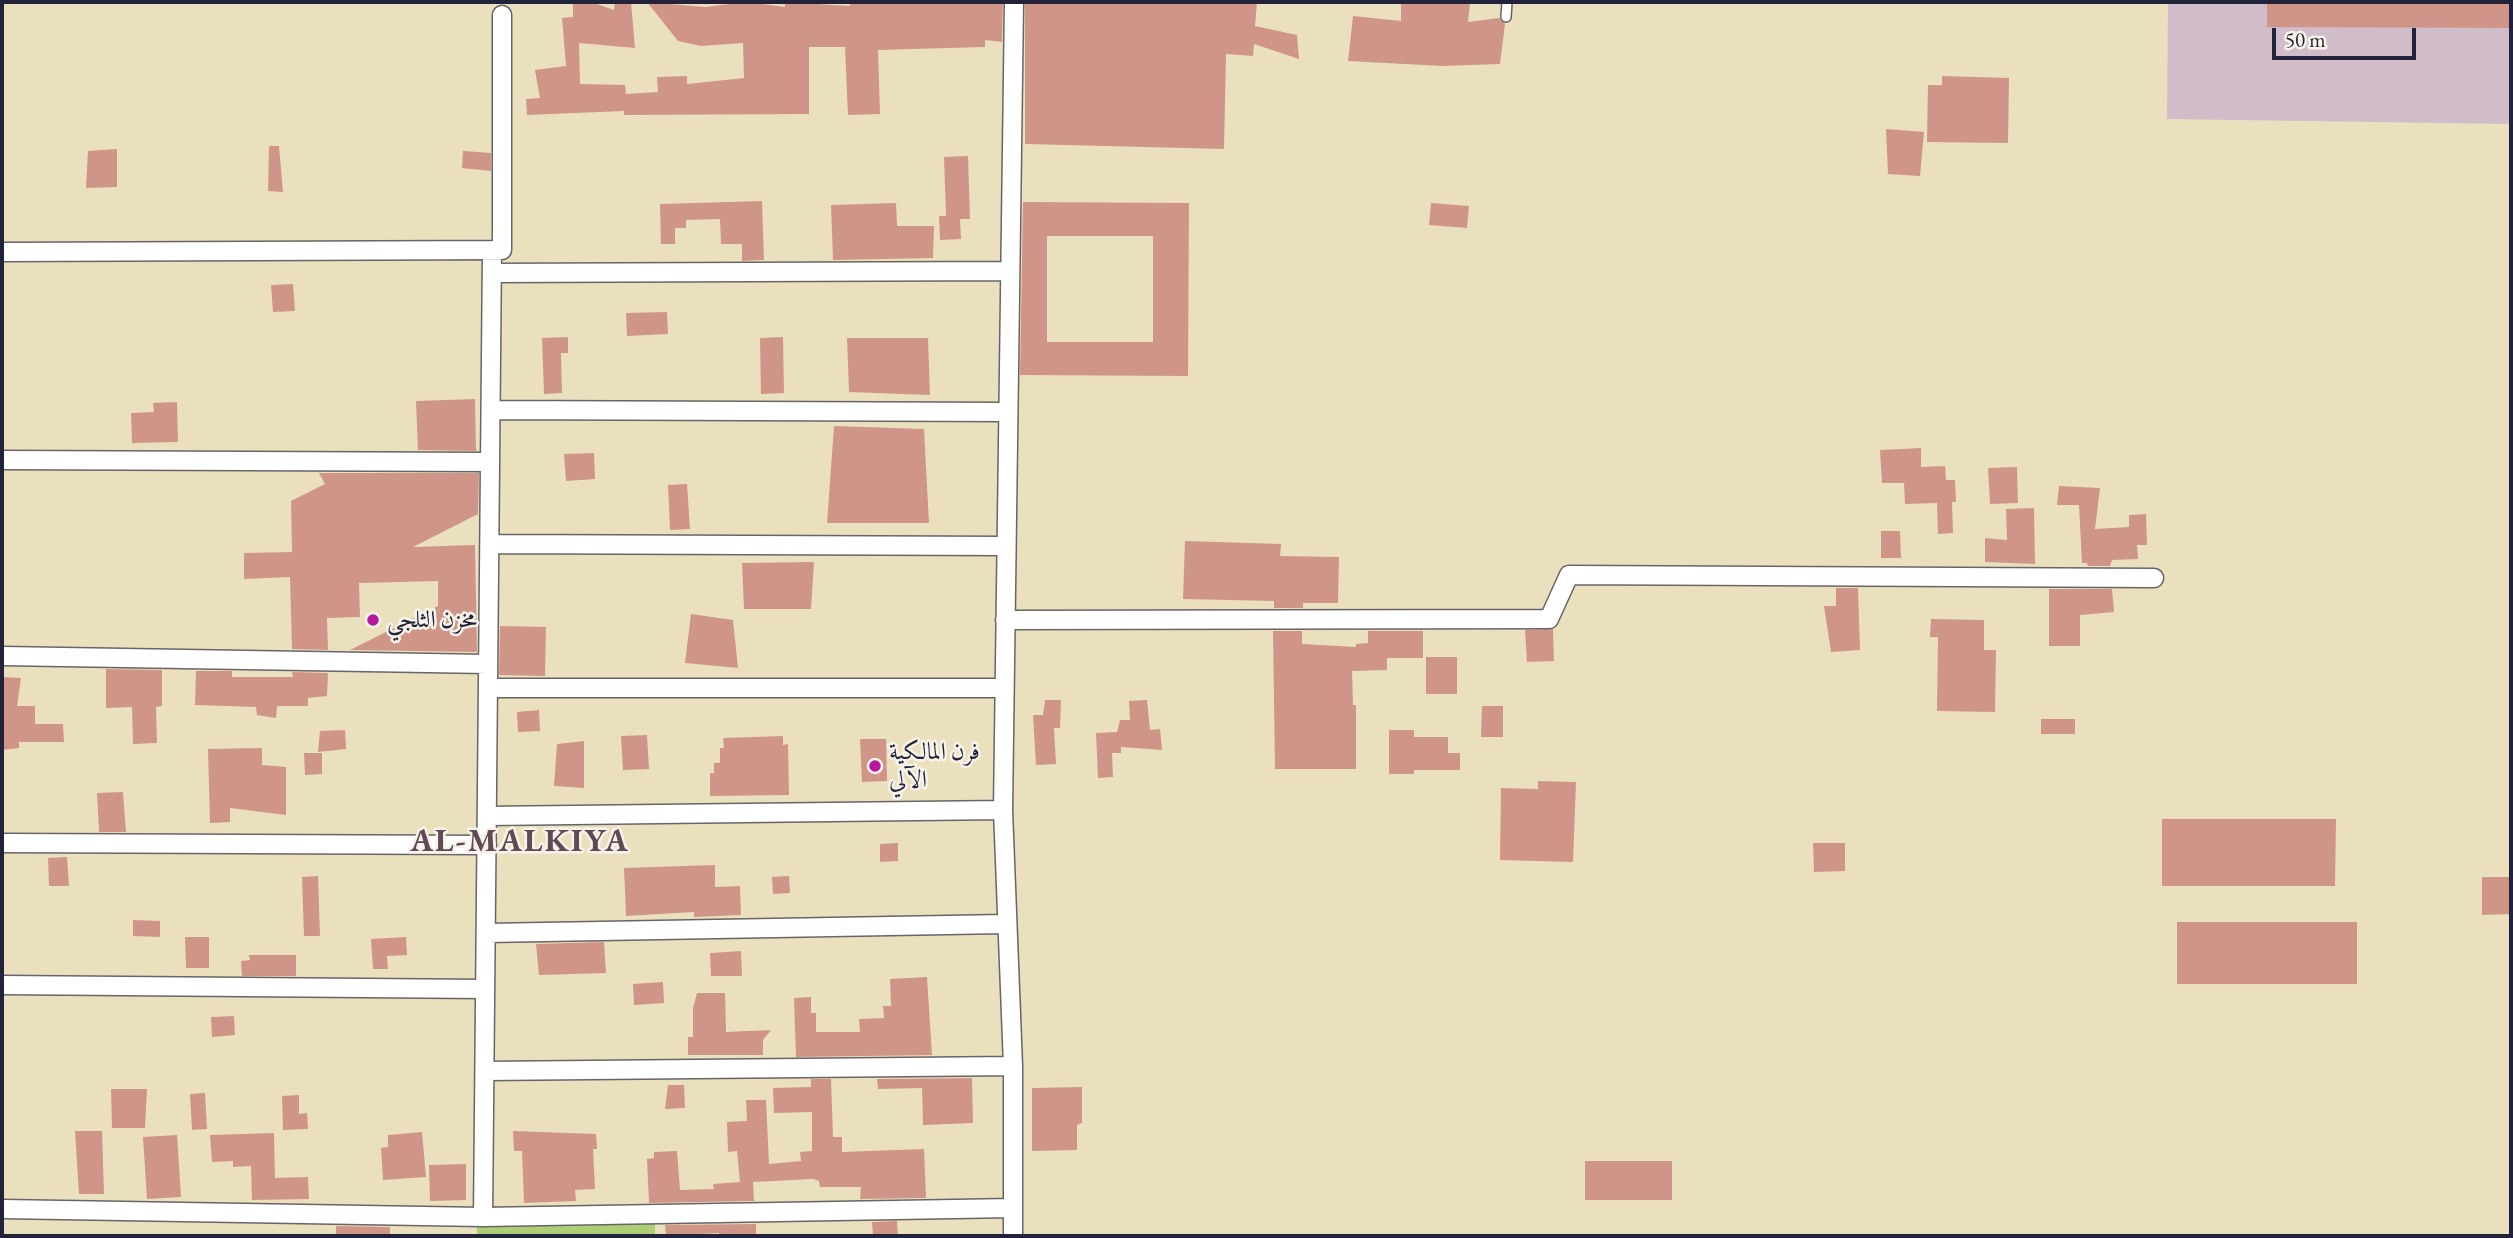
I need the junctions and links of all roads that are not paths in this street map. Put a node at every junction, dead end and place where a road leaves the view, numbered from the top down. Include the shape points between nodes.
1 (1014, 2) edge
2 (1507, 2) edge
3 (502, 15) dead end
4 (1506, 17) dead end
5 (492, 250) junction
6 (2, 252) edge
7 (1010, 271) junction
8 (492, 273) junction
9 (491, 410) junction
10 (1008, 412) junction
11 (2, 460) edge
12 (490, 462) junction
13 (489, 544) junction
14 (1006, 546) junction
15 (2154, 578) dead end
16 (1005, 620) junction
17 (2, 656) edge
18 (488, 664) junction
19 (488, 688) junction
20 (1003, 688) junction
21 (1003, 810) junction
22 (487, 816) junction
23 (2, 843) edge
24 (487, 845) junction
25 (1005, 924) junction
26 (486, 933) junction
27 (2, 985) edge
28 (485, 989) junction
29 (1013, 1066) junction
30 (485, 1071) junction
31 (1013, 1208) junction
32 (2, 1209) edge
33 (483, 1217) junction
34 (1013, 1236) edge

1 - 7 street
2 - 4 lane
3 - 5 street via 502,250
5 - 6 street
5 - 8 street
7 - 8 street
7 - 10 street
8 - 9 street
9 - 10 street
9 - 12 street
10 - 14 street
11 - 12 street
12 - 13 street
13 - 14 street
13 - 18 street
14 - 16 street
15 - 16 street via 1569,575 1549,619
16 - 20 street
17 - 18 street
18 - 19 street
19 - 20 street
19 - 22 street
20 - 21 street
21 - 22 street
21 - 25 street
22 - 24 street
23 - 24 street
24 - 26 street
25 - 26 street
25 - 29 street
26 - 28 street
27 - 28 street
28 - 30 street
29 - 30 street
29 - 31 street
30 - 33 street
31 - 33 street
31 - 34 street
32 - 33 street

